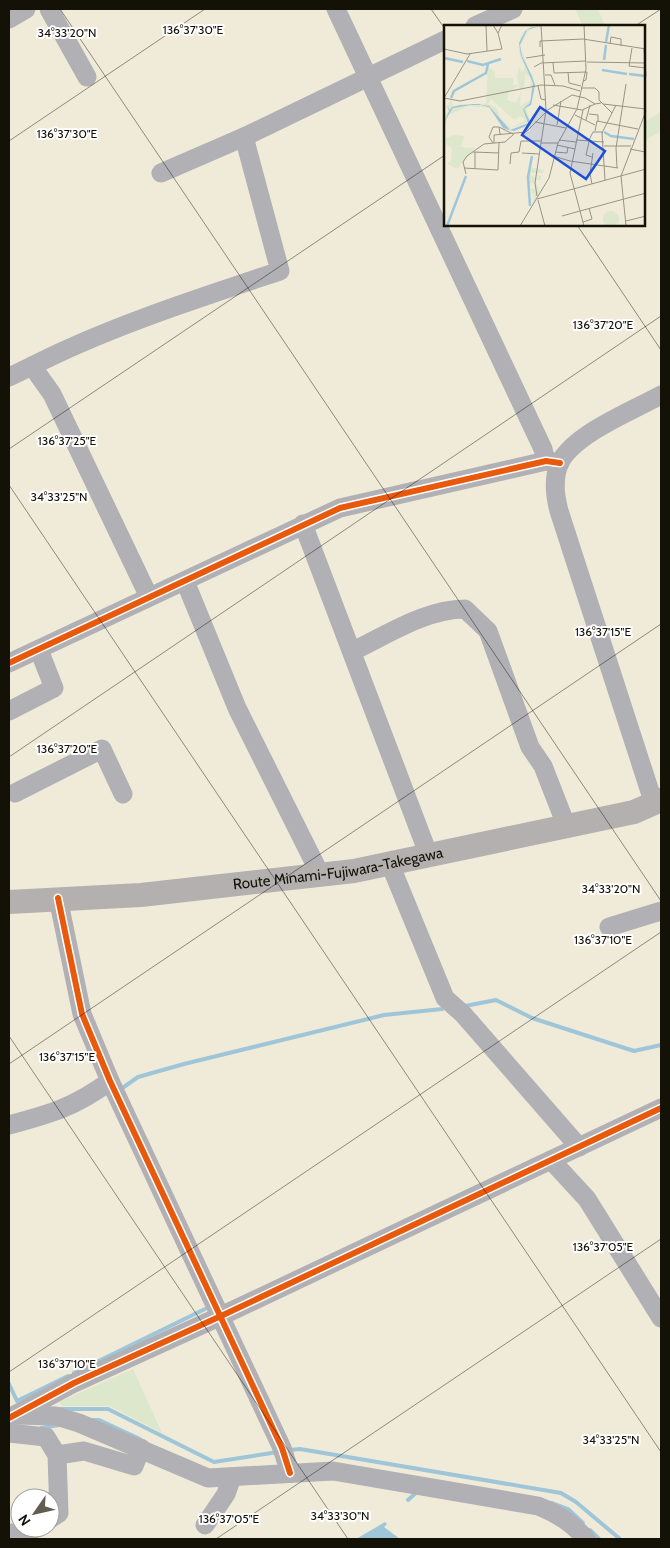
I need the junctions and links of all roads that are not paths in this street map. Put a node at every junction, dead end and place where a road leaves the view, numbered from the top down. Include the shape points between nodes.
1 (26, 9) edge
2 (49, 9) edge
3 (336, 9) edge
4 (513, 9) edge
5 (9, 20) edge
6 (477, 25) edge
7 (444, 40) edge
8 (367, 76) junction
9 (87, 78) dead end
10 (244, 137) junction
11 (161, 173) dead end
12 (32, 366) junction
13 (9, 377) edge
14 (661, 395) edge
15 (553, 462) junction
16 (303, 524) junction
17 (184, 581) junction
18 (149, 597) junction
19 (38, 650) junction
20 (353, 651) junction
21 (9, 663) edge
22 (9, 711) edge
23 (15, 792) dead end
24 (123, 794) dead end
25 (657, 802) edge
26 (566, 825) junction
27 (429, 856) junction
28 (390, 864) junction
29 (322, 876) junction
30 (58, 898) junction
31 (9, 902) edge
32 (661, 911) edge
33 (609, 927) dead end
34 (110, 1081) junction
35 (661, 1108) edge
36 (9, 1125) edge
37 (579, 1147) junction
38 (551, 1160) junction
39 (220, 1316) junction
40 (661, 1318) edge
41 (12, 1417) edge
42 (9, 1433) edge
43 (141, 1448) junction
44 (57, 1455) junction
45 (289, 1470) junction
46 (232, 1477) junction
47 (58, 1488) edge
48 (205, 1525) dead end
49 (586, 1539) edge

1 - 5 street
2 - 9 street
3 - 8 street
4 - 6 street
7 - 8 street
8 - 10 street
8 - 15 street via 543,449
10 - 11 street
10 - 12 street via 280,270 78,345
12 - 13 street
12 - 18 street via 52,394
14 - 15 street via 582,440
15 - 16 street via 340,508
15 - 25 street via 559,511
16 - 17 street
16 - 20 street
17 - 18 street
17 - 29 street via 237,708
18 - 19 street
19 - 21 street
19 - 22 street via 54,688
20 - 26 street via 422,619 450,609 465,609 488,631 530,747 543,766
20 - 27 street
23 - 24 street via 102,750
25 - 26 main road, Route Minami-Fujiwara-Takegawa via 634,812
26 - 27 main road, Route Minami-Fujiwara-Takegawa
27 - 28 main road, Route Minami-Fujiwara-Takegawa
28 - 29 main road, Route Minami-Fujiwara-Takegawa
28 - 37 street via 445,998 463,1014
29 - 30 main road, Route Minami-Fujiwara-Takegawa via 141,895
30 - 31 main road, Route Minami-Fujiwara-Takegawa
30 - 34 street via 82,1014
32 - 33 street
34 - 36 street via 85,1099 51,1114
34 - 39 street
35 - 37 street
37 - 38 street
38 - 39 street
38 - 40 street via 587,1199
39 - 41 street via 74,1382
39 - 45 street via 282,1448
41 - 43 street via 70,1421
42 - 44 street via 46,1437
43 - 44 street via 134,1466 84,1451
43 - 46 street via 198,1475 217,1479
44 - 47 street
45 - 46 street
45 - 49 street via 332,1471 538,1506 560,1515
46 - 48 street via 226,1494

